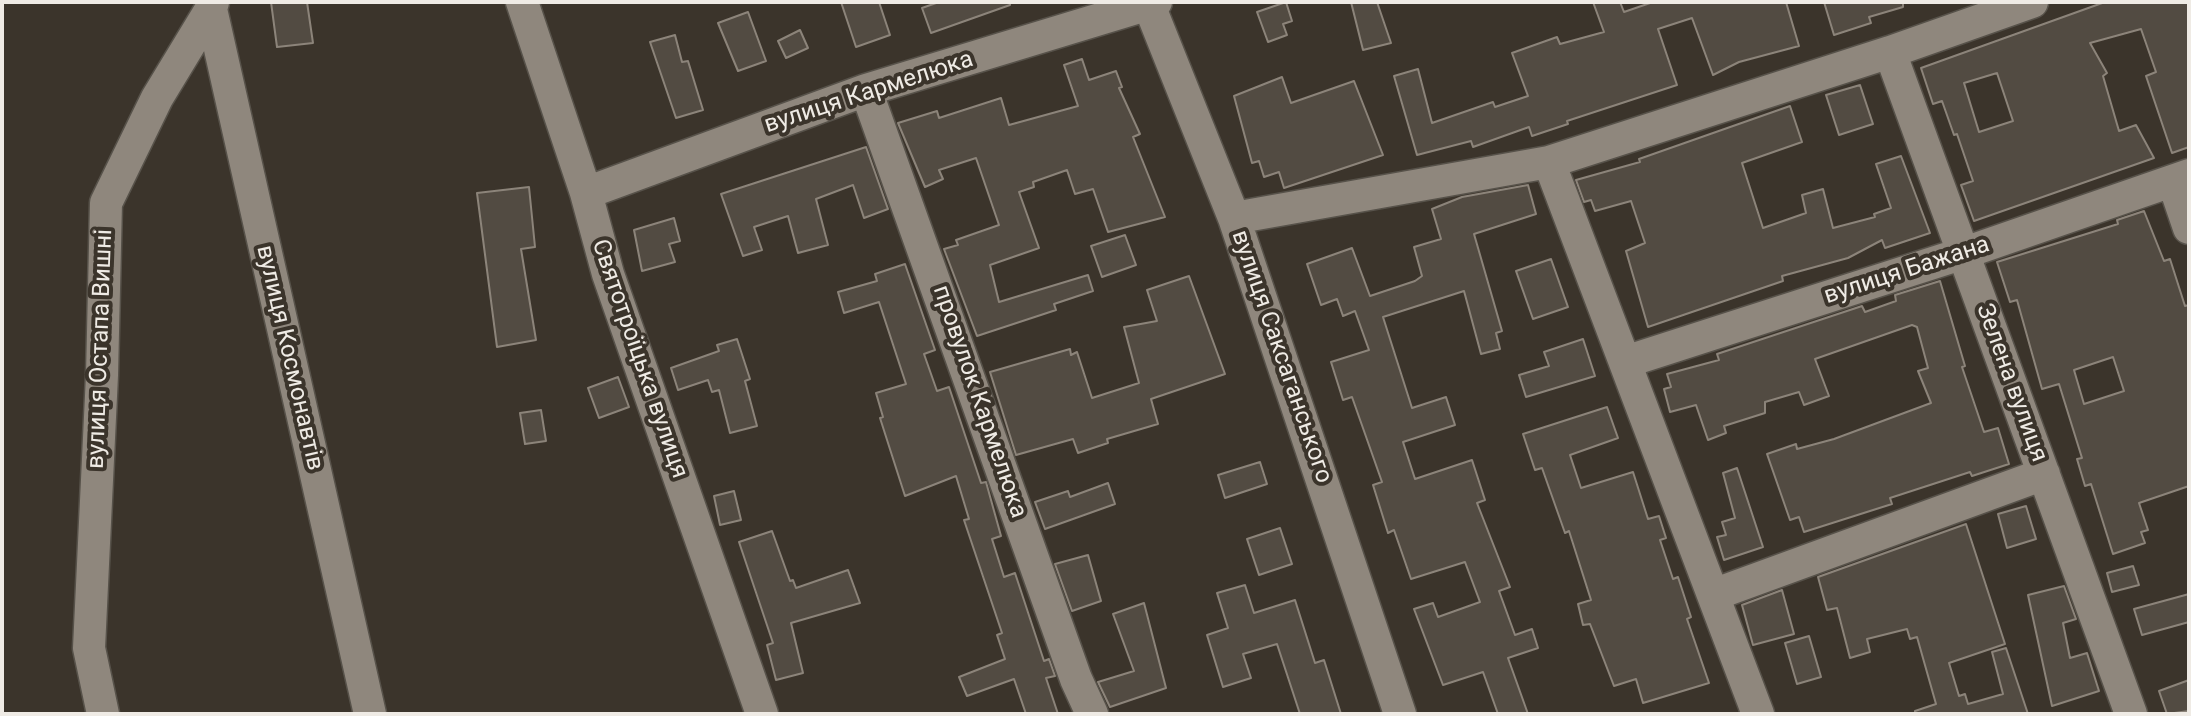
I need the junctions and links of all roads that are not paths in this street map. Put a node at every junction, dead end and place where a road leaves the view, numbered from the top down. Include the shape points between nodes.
1 (522, 2) edge
2 (2032, 2) edge
3 (1152, 3) edge
4 (212, 6) edge
5 (1890, 52) junction
6 (866, 90) junction
7 (1549, 162) junction
8 (2181, 178) edge
9 (586, 193) junction
10 (1234, 218) junction
11 (2189, 228) edge
12 (1964, 253) junction
13 (1625, 362) junction
14 (2044, 474) junction
15 (1713, 595) junction
16 (2123, 712) edge
17 (103, 714) edge
18 (370, 714) edge
19 (762, 714) edge
20 (1092, 714) edge
21 (1400, 714) edge
22 (1758, 714) edge

1 - 9 street, Святотроїцька вулиця
2 - 5 street
3 - 6 street, вулиця Кармелюка
3 - 10 street, вулиця Саксаганського
4 - 17 street, вулиця Остапа Вишні via 157,98 106,203 89,648
4 - 18 street, вулиця Космонавтів
5 - 7 street
5 - 12 street, Зелена вулиця
6 - 9 street, вулиця Кармелюка
6 - 20 street, провулок Кармелюка
7 - 10 street
7 - 13 street
8 - 11 street
8 - 12 street, вулиця Бажана
9 - 19 street, Святотроїцька вулиця via 608,274
10 - 21 street, вулиця Саксаганського
12 - 13 street, вулиця Бажана
12 - 14 street, Зелена вулиця
13 - 15 street
14 - 15 street
14 - 16 street, Зелена вулиця
15 - 22 street

